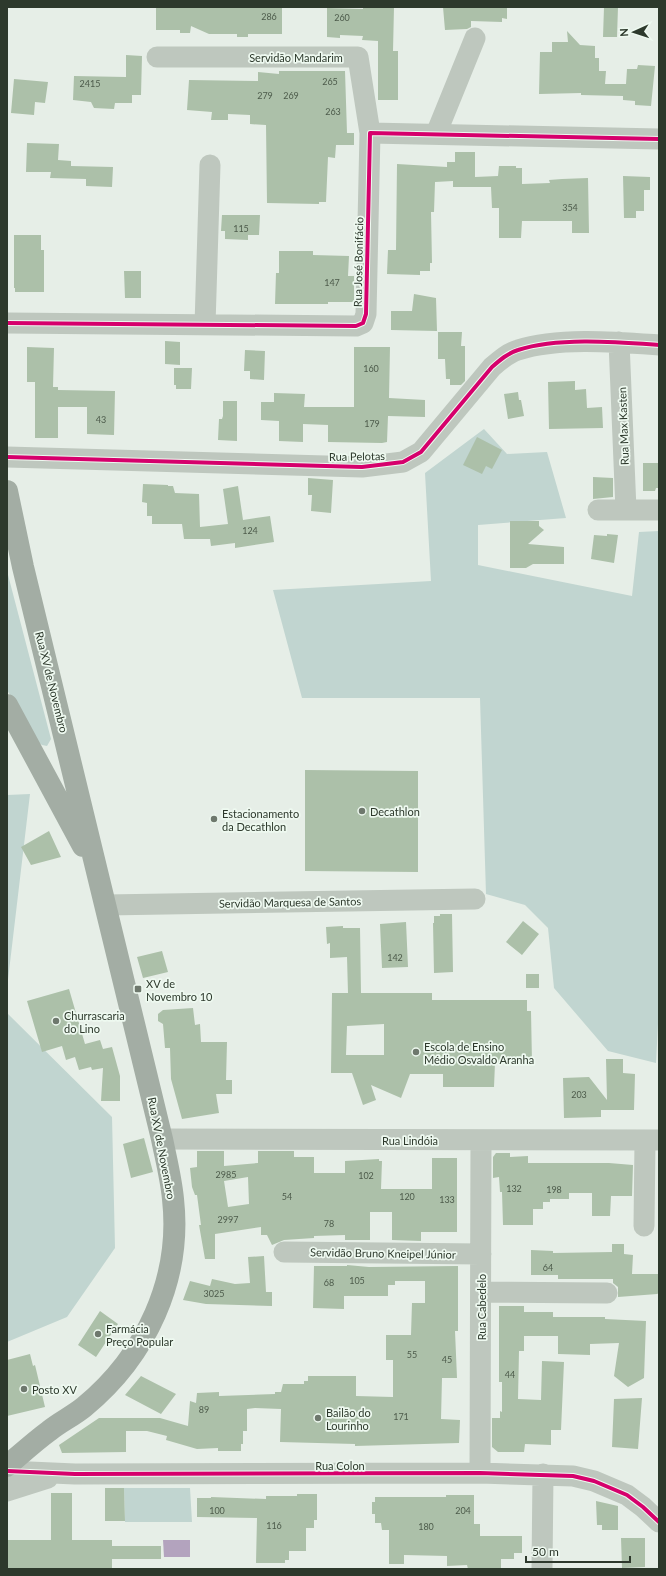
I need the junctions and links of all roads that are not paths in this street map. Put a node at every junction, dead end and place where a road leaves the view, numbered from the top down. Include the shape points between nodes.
1 (475, 38) dead end
2 (157, 57) dead end
3 (370, 133) junction
4 (436, 134) junction
5 (659, 138) edge
6 (210, 165) dead end
7 (7, 323) edge
8 (205, 325) junction
9 (619, 342) junction
10 (659, 345) edge
11 (7, 457) edge
12 (7, 491) edge
13 (598, 510) dead end
14 (626, 510) junction
15 (659, 510) edge
16 (15, 561) edge
17 (7, 704) edge
18 (26, 738) junction
19 (68, 750) junction
20 (98, 873) junction
21 (475, 899) dead end
22 (106, 904) junction
23 (162, 1139) junction
24 (481, 1140) junction
25 (652, 1140) edge
26 (644, 1226) dead end
27 (284, 1252) dead end
28 (481, 1254) junction
29 (481, 1292) junction
30 (607, 1293) dead end
31 (50, 1430) junction
32 (7, 1447) edge
33 (7, 1466) edge
34 (7, 1471) edge
35 (60, 1474) junction
36 (480, 1474) junction
37 (543, 1474) junction
38 (7, 1491) edge
39 (659, 1522) edge
40 (542, 1569) edge

1 - 4 street
2 - 3 street, Servidão Mandarim via 358,58
3 - 4 street
3 - 8 street, Rua José Bonifácio via 366,314 363,323 356,326
4 - 5 street
6 - 8 street
7 - 8 street, Rua José Bonifácio
9 - 10 street, Rua Pelotas
9 - 11 street, Rua Pelotas via 545,345 518,350 505,357 492,367 424,448 403,462 362,467
9 - 14 street, Rua Max Kasten
12 - 16 main road, Rua XV de Novembro
13 - 14 street
14 - 15 street
16 - 19 main road, Rua XV de Novembro
17 - 18 main road, Rua XV de Novembro
18 - 19 main road via 38,750 48,753
18 - 20 main road, Rua XV de Novembro
19 - 20 main road, Rua XV de Novembro
20 - 22 main road, Rua XV de Novembro
21 - 22 street, Servidão Marquesa de Santos
22 - 23 main road, Rua XV de Novembro
23 - 24 street, Rua Lindóia
23 - 31 main road, Rua XV de Novembro via 169,1173 174,1222 170,1268 160,1307 144,1337 116,1375 84,1408
24 - 25 street, Rua Lindóia
24 - 28 street, Rua Cabedelo
25 - 26 street
27 - 28 street, Servidão Bruno Kneipel Júnior
28 - 29 street, Rua Cabedelo
29 - 30 street
29 - 36 street, Rua Cabedelo
31 - 32 main road, Rua XV de Novembro
31 - 33 main road, Rua XV de Novembro
34 - 35 street, Rua Colon
35 - 36 street, Rua Colon
35 - 38 street, Rua Colon
36 - 37 street, Rua Colon
37 - 39 street, Rua Colon via 573,1476 610,1487 643,1506
37 - 40 street

